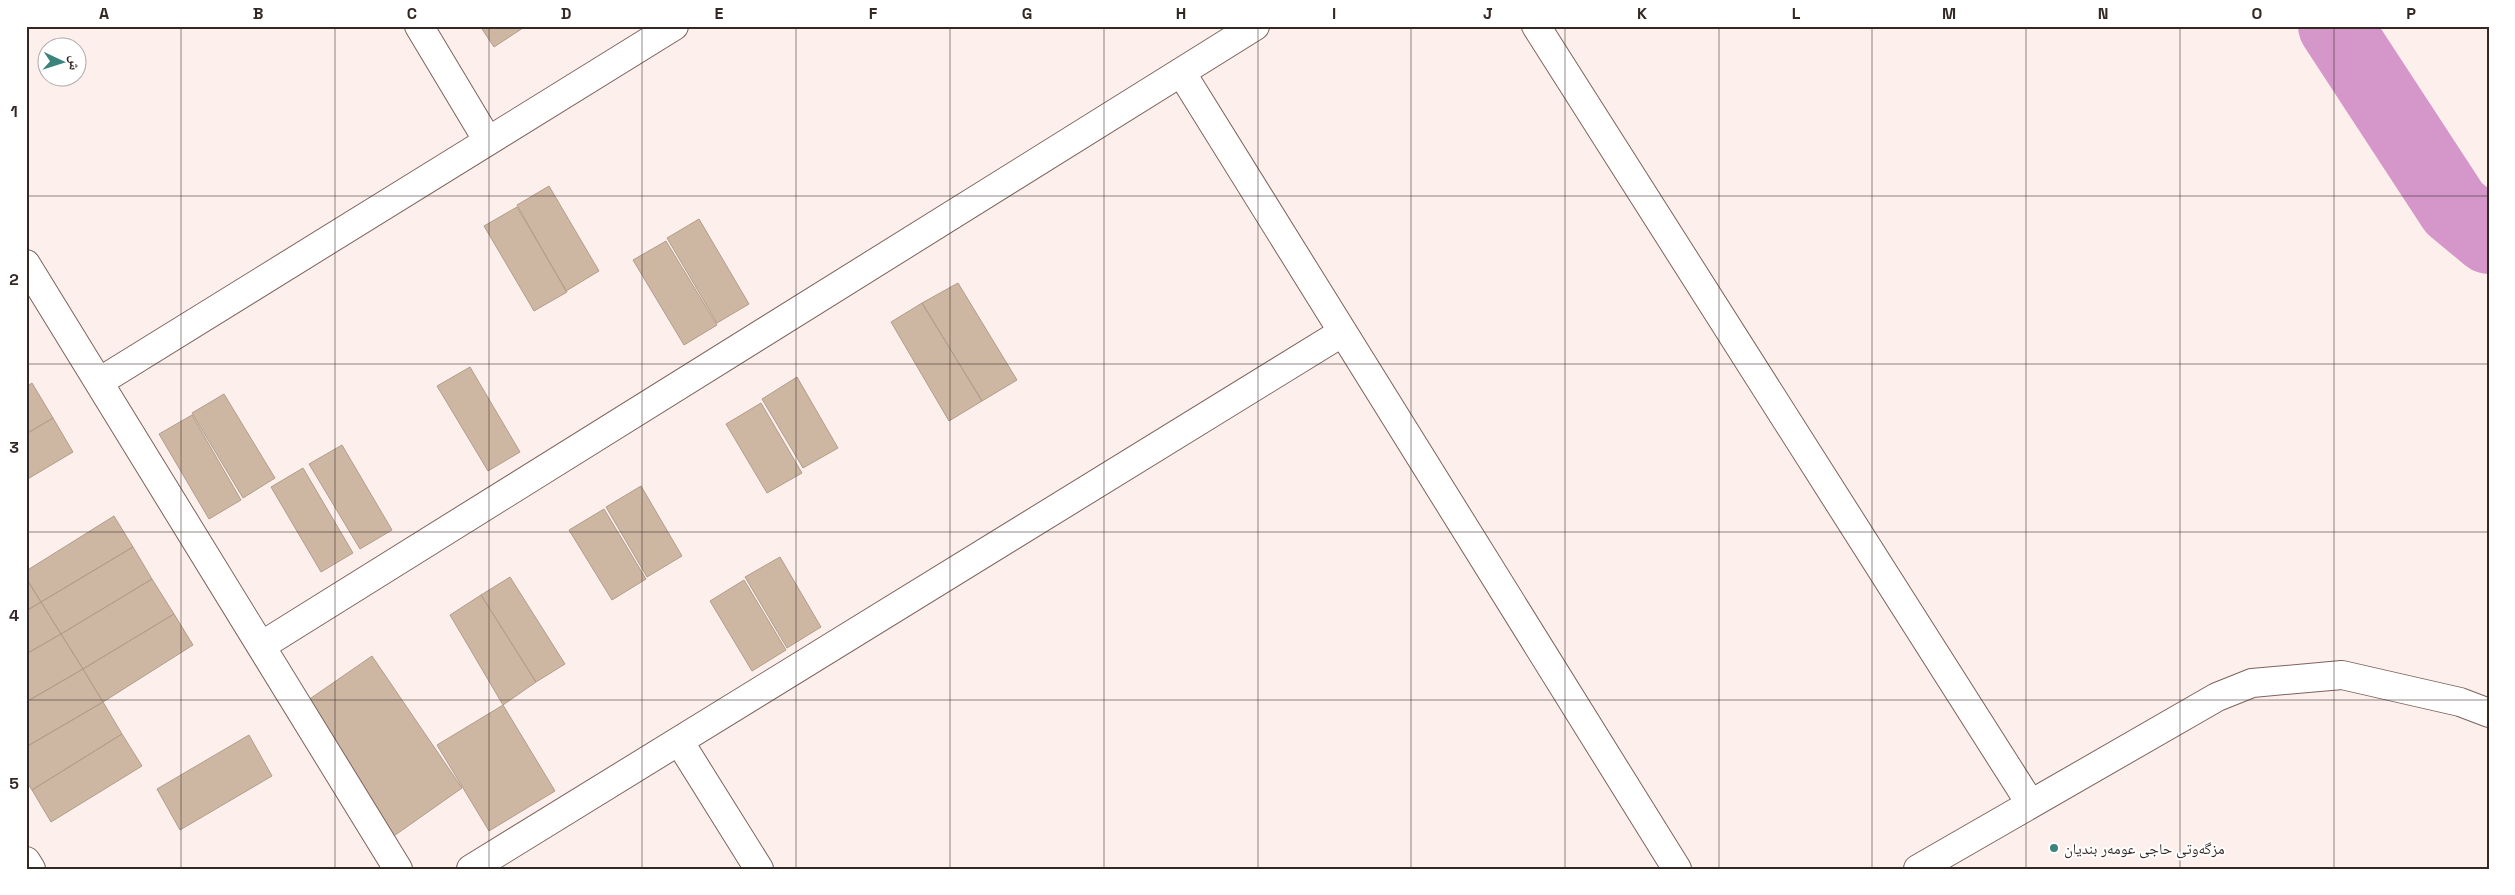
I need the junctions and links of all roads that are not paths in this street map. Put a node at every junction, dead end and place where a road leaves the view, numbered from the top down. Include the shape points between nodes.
1 (419, 26) edge
2 (674, 26) edge
3 (1255, 26) edge
4 (1536, 26) edge
5 (1182, 72) junction
6 (488, 142) junction
7 (26, 264) edge
8 (1343, 332) junction
9 (99, 382) junction
10 (261, 646) junction
11 (2489, 713) edge
12 (679, 741) junction
13 (2030, 803) junction
14 (26, 861) edge
15 (31, 869) edge
16 (398, 869) edge
17 (471, 869) edge
18 (759, 869) edge
19 (1677, 869) edge
20 (1918, 869) edge

1 - 6 street
2 - 6 street
3 - 5 street
4 - 13 street
5 - 8 street
5 - 10 street
6 - 9 street
7 - 9 street
8 - 12 street
8 - 19 street
9 - 10 street
10 - 16 street
11 - 13 street via 2460,702 2342,675 2252,683 2217,697
12 - 17 street
12 - 18 street
13 - 20 street
14 - 15 street

